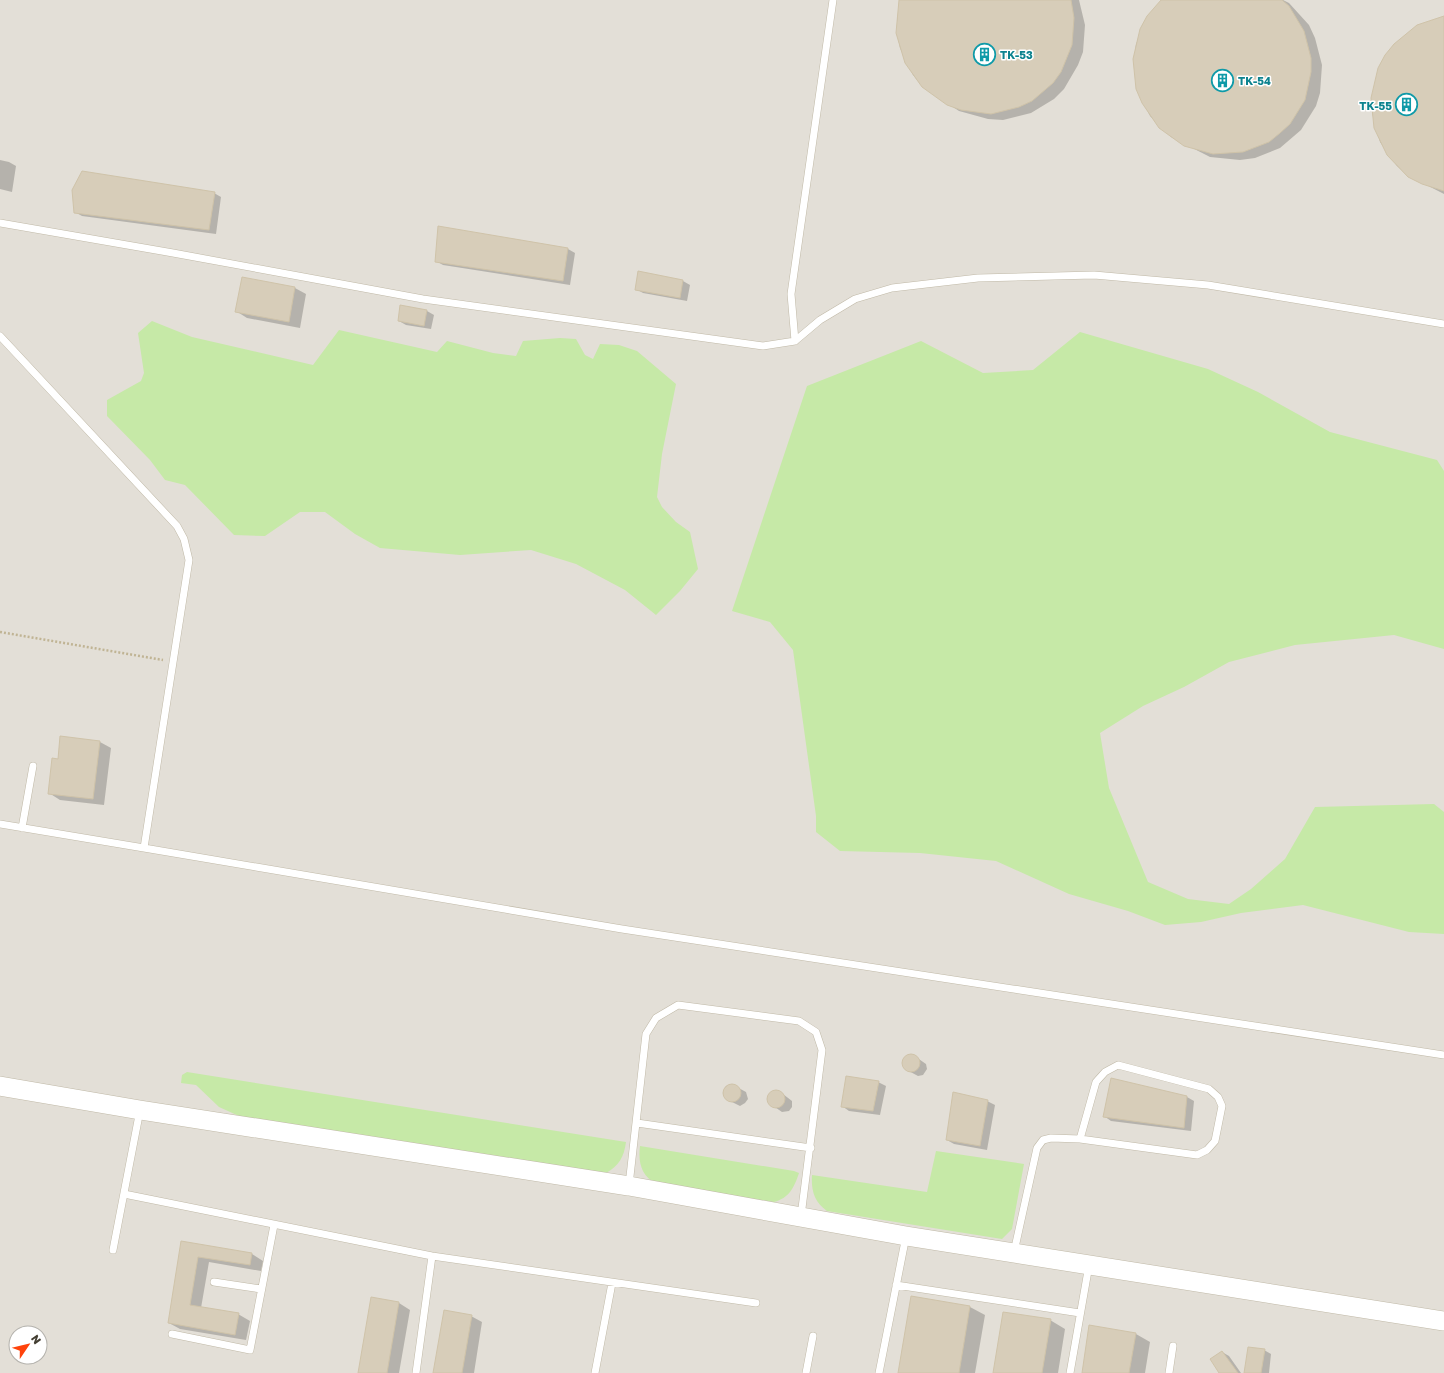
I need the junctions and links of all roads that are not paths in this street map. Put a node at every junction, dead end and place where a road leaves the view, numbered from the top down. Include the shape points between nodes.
1 (833, 0) edge
2 (0, 224) edge
3 (1444, 324) edge
4 (0, 336) edge
5 (795, 341) junction
6 (33, 766) dead end
7 (0, 824) edge
8 (22, 828) junction
9 (144, 848) junction
10 (1444, 1055) edge
11 (0, 1086) edge
12 (140, 1110) junction
13 (637, 1123) junction
14 (1080, 1139) junction
15 (811, 1148) junction
16 (629, 1186) junction
17 (124, 1194) junction
18 (801, 1217) junction
19 (274, 1225) junction
20 (906, 1236) junction
21 (113, 1250) dead end
22 (1014, 1252) junction
23 (432, 1256) junction
24 (1089, 1265) junction
25 (214, 1282) dead end
26 (612, 1283) junction
27 (896, 1285) junction
28 (261, 1289) junction
29 (756, 1303) dead end
30 (1080, 1313) junction
31 (1444, 1321) edge
32 (172, 1334) dead end
33 (813, 1336) dead end
34 (1173, 1346) dead end
35 (416, 1373) edge
36 (595, 1373) edge
37 (806, 1373) edge
38 (879, 1373) edge
39 (1070, 1373) edge
40 (1169, 1373) edge

1 - 5 lane via 792,294
2 - 5 lane via 423,299 763,346
3 - 5 lane via 1208,285 1094,274 978,278 892,288 855,299 839,307
4 - 9 lane via 177,526 184,539 189,560
6 - 8 lane
7 - 8 lane
8 - 9 lane
9 - 10 lane via 630,930
11 - 12 street
12 - 16 street
12 - 17 lane
13 - 15 lane
13 - 15 lane via 646,1034 656,1018 678,1005 799,1021 816,1032 822,1050
13 - 16 lane
14 - 14 lane via 1096,1082 1105,1072 1118,1065 1209,1089 1218,1097 1222,1106 1215,1141 1207,1150 1197,1155
14 - 22 lane via 1051,1138 1043,1140 1038,1148
15 - 18 lane
16 - 18 street
17 - 19 lane
17 - 21 lane
18 - 20 street
19 - 23 lane
19 - 28 lane
20 - 22 street
20 - 27 lane
22 - 24 street
23 - 26 lane
23 - 35 lane
24 - 30 lane
24 - 31 street
25 - 28 lane
26 - 29 lane
26 - 36 lane
27 - 30 lane
27 - 38 lane
28 - 32 lane via 250,1350
30 - 39 lane
33 - 37 lane
34 - 40 lane

